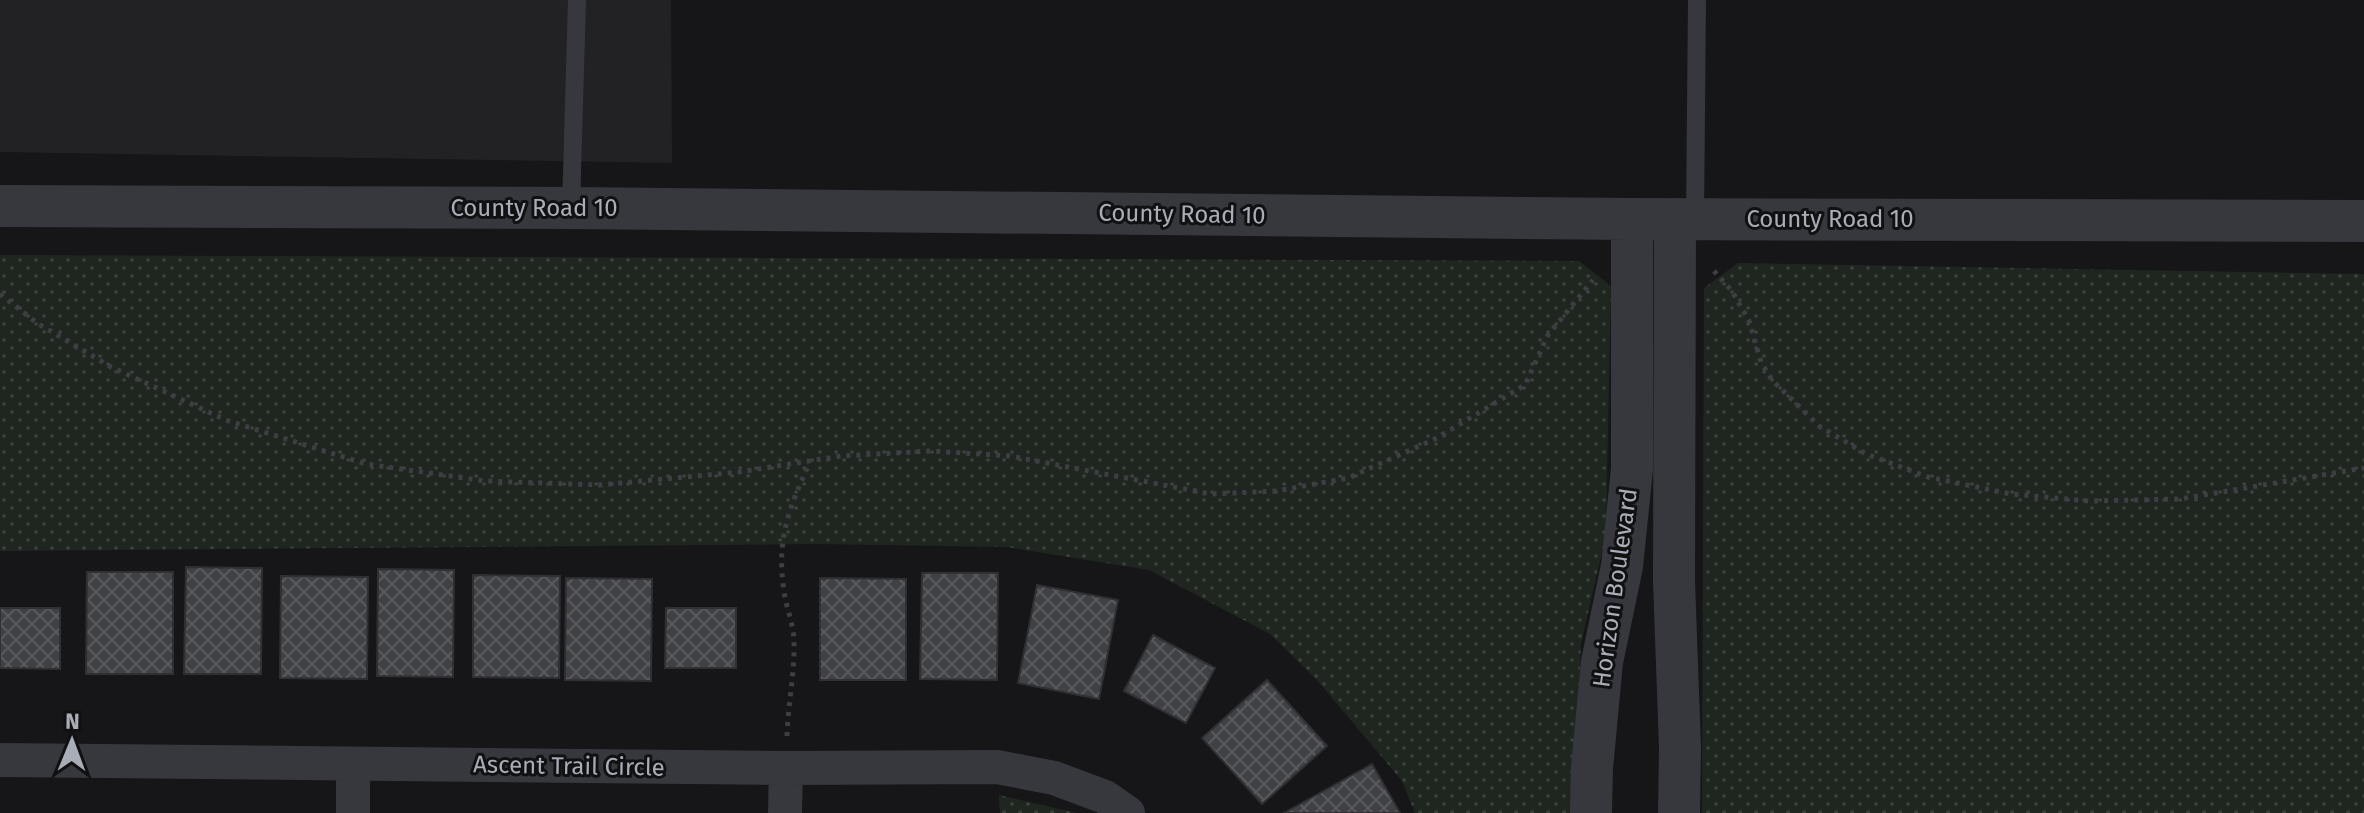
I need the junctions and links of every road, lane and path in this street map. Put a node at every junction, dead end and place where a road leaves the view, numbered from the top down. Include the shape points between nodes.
1 (577, 0) edge
2 (1697, 0) edge
3 (0, 206) edge
4 (571, 208) junction
5 (1632, 219) junction
6 (1685, 219) junction
7 (2364, 221) edge
8 (1713, 270) dead end
9 (1595, 278) dead end
10 (0, 294) edge
11 (810, 461) junction
12 (2364, 468) edge
13 (0, 760) edge
14 (353, 764) junction
15 (786, 768) junction
16 (353, 813) edge
17 (785, 813) edge
18 (1128, 813) edge
19 (1591, 813) edge
20 (1679, 813) edge

1 - 4 lane
2 - 6 lane
3 - 4 street, County Road 10
4 - 5 street, County Road 10
5 - 6 street, County Road 10
5 - 19 street, Horizon Boulevard via 1632,469 1622,566 1602,662
6 - 7 street, County Road 10
6 - 20 street, Horizon Boulevard via 1674,581
8 - 12 path via 1743,311 1772,380 1819,426 1866,454 1928,477 2011,494 2089,501 2180,499
9 - 11 path via 1548,335 1525,385 1435,439 1348,478 1277,491 1211,494 1010,456 931,451
10 - 11 path via 49,330 154,387 226,420 366,464 485,481 600,485
11 - 15 path via 781,543 784,594 794,634
13 - 14 street, Ascent Trail Circle
14 - 15 street, Ascent Trail Circle
14 - 16 street
15 - 17 street
15 - 18 street, Ascent Trail Circle via 997,767 1054,778 1105,797

